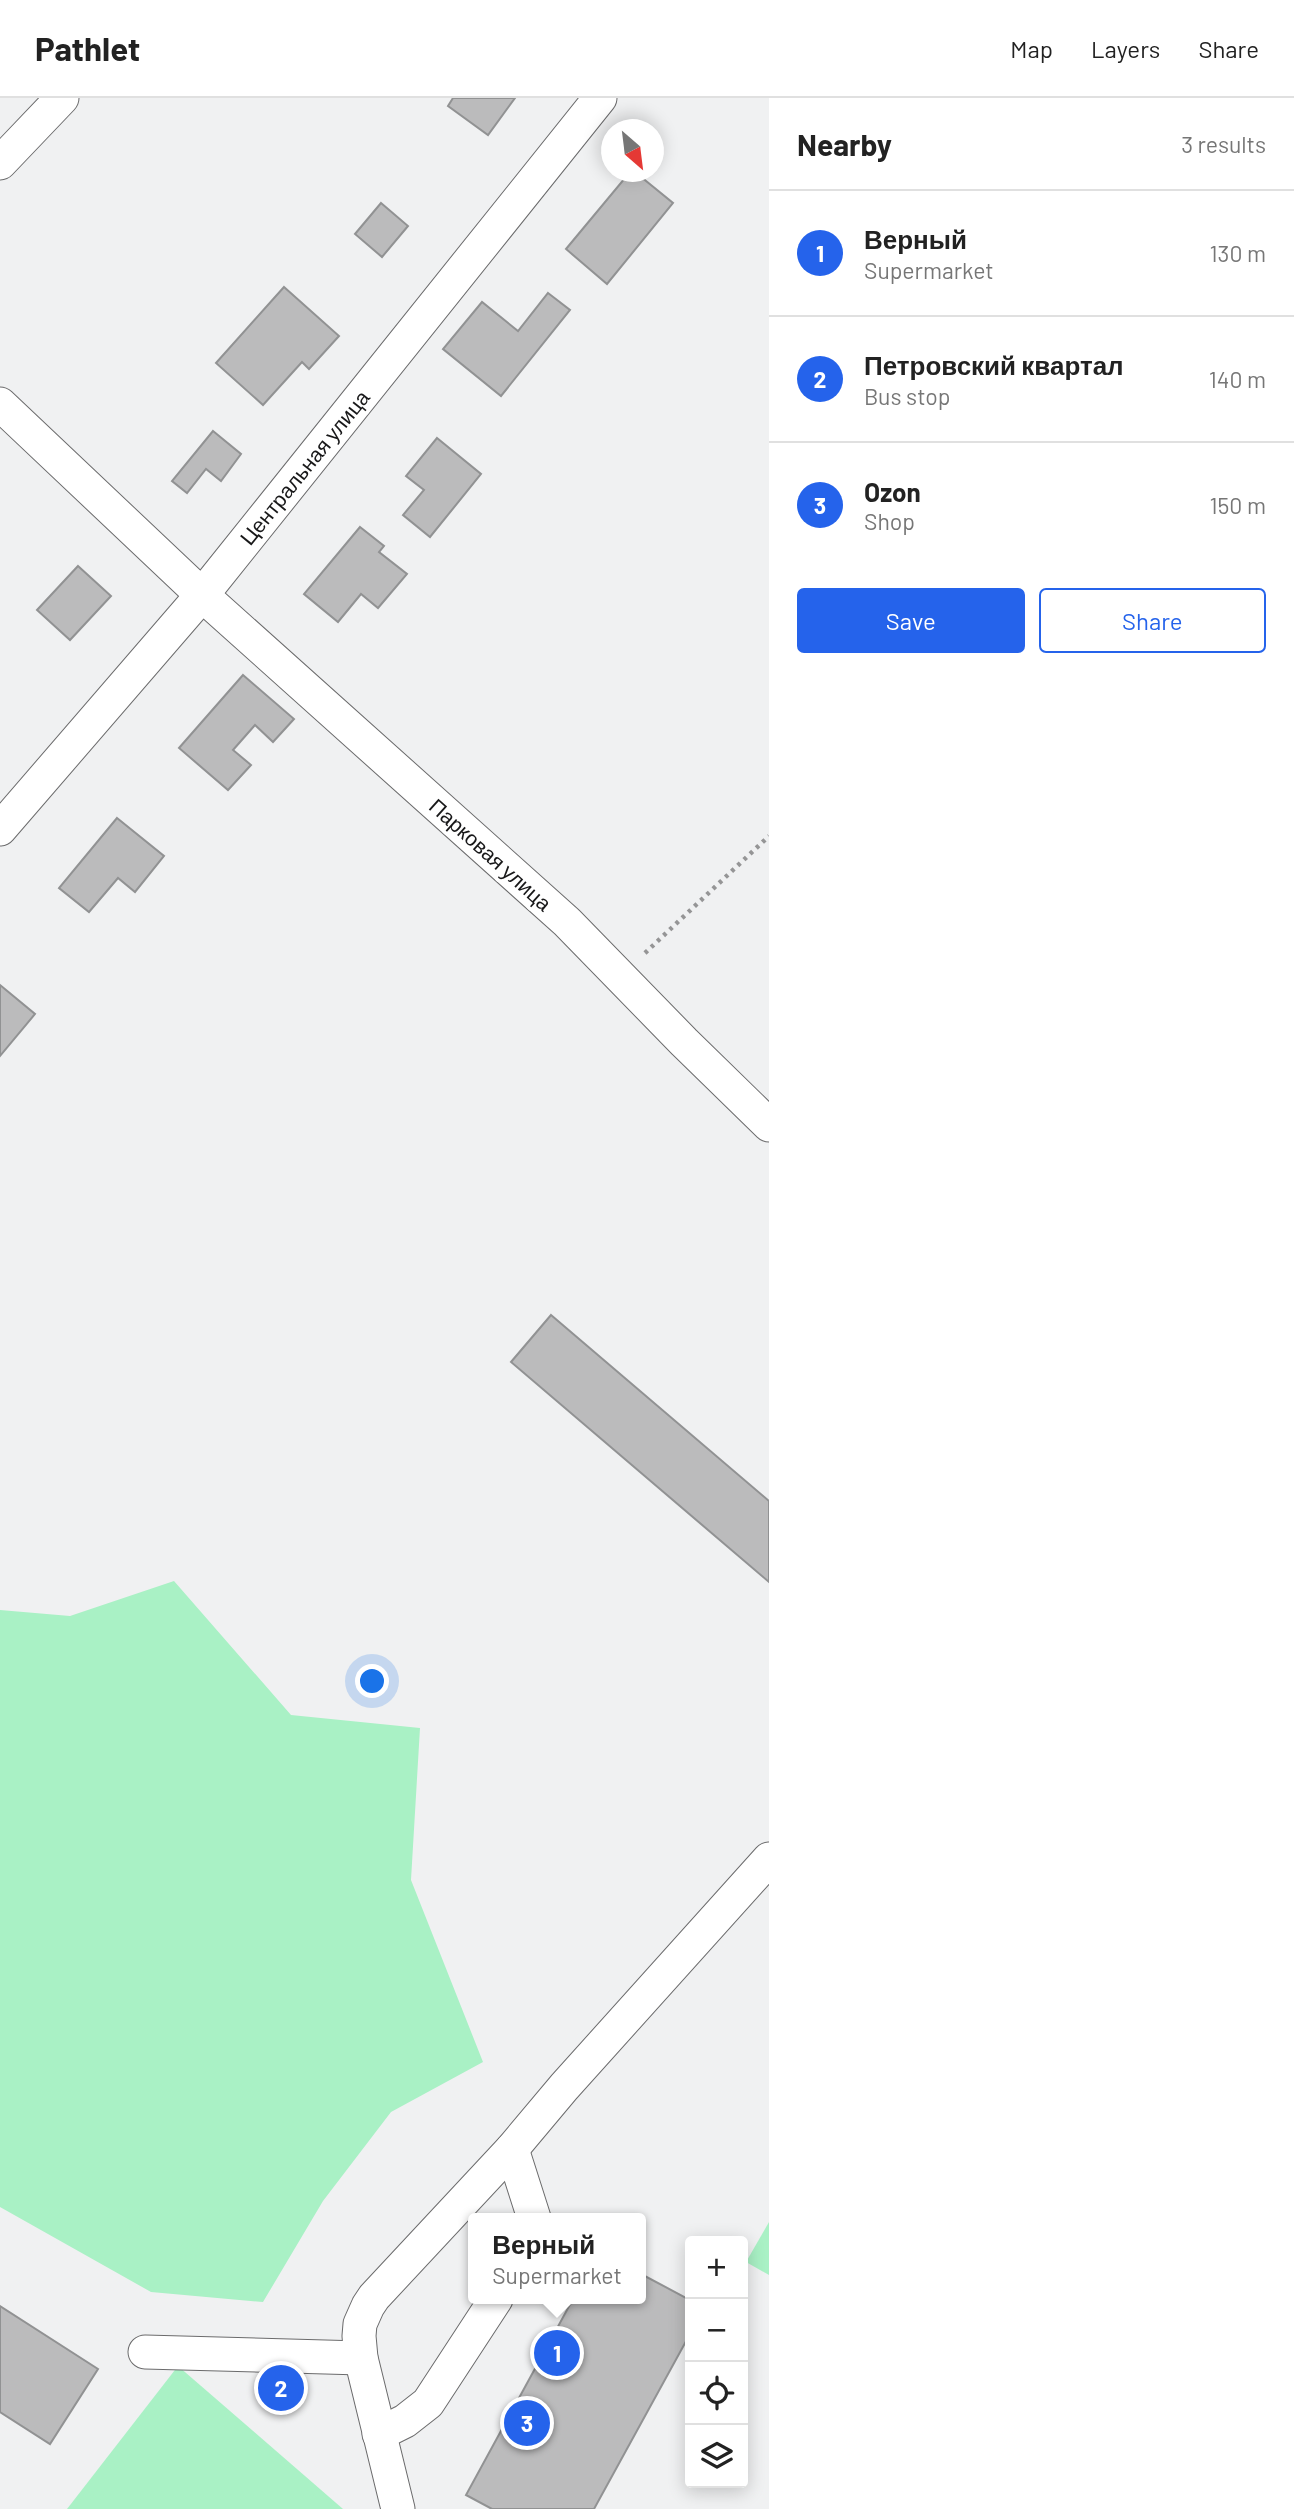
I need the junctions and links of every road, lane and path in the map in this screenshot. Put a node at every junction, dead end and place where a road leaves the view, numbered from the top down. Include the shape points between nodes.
1 (62, 98) edge
2 (600, 98) edge
3 (0, 163) edge
4 (0, 404) edge
5 (202, 596) junction
6 (0, 829) edge
7 (769, 836) edge
8 (618, 975) junction
9 (769, 1125) edge
10 (769, 1859) edge
11 (512, 2149) junction
12 (532, 2213) edge
13 (493, 2304) edge
14 (145, 2352) dead end
15 (360, 2358) junction
16 (380, 2434) junction
17 (398, 2509) edge

1 - 3 street
2 - 5 street, Центральная улица
4 - 5 street, Парковая улица
5 - 6 street, Центральная улица
5 - 8 street, Парковая улица via 568,922
7 - 8 path
8 - 9 street, Парковая улица
10 - 11 street
11 - 12 street
11 - 15 street via 368,2306 359,2336
13 - 16 street via 428,2403
14 - 15 street
15 - 16 street
16 - 17 street

